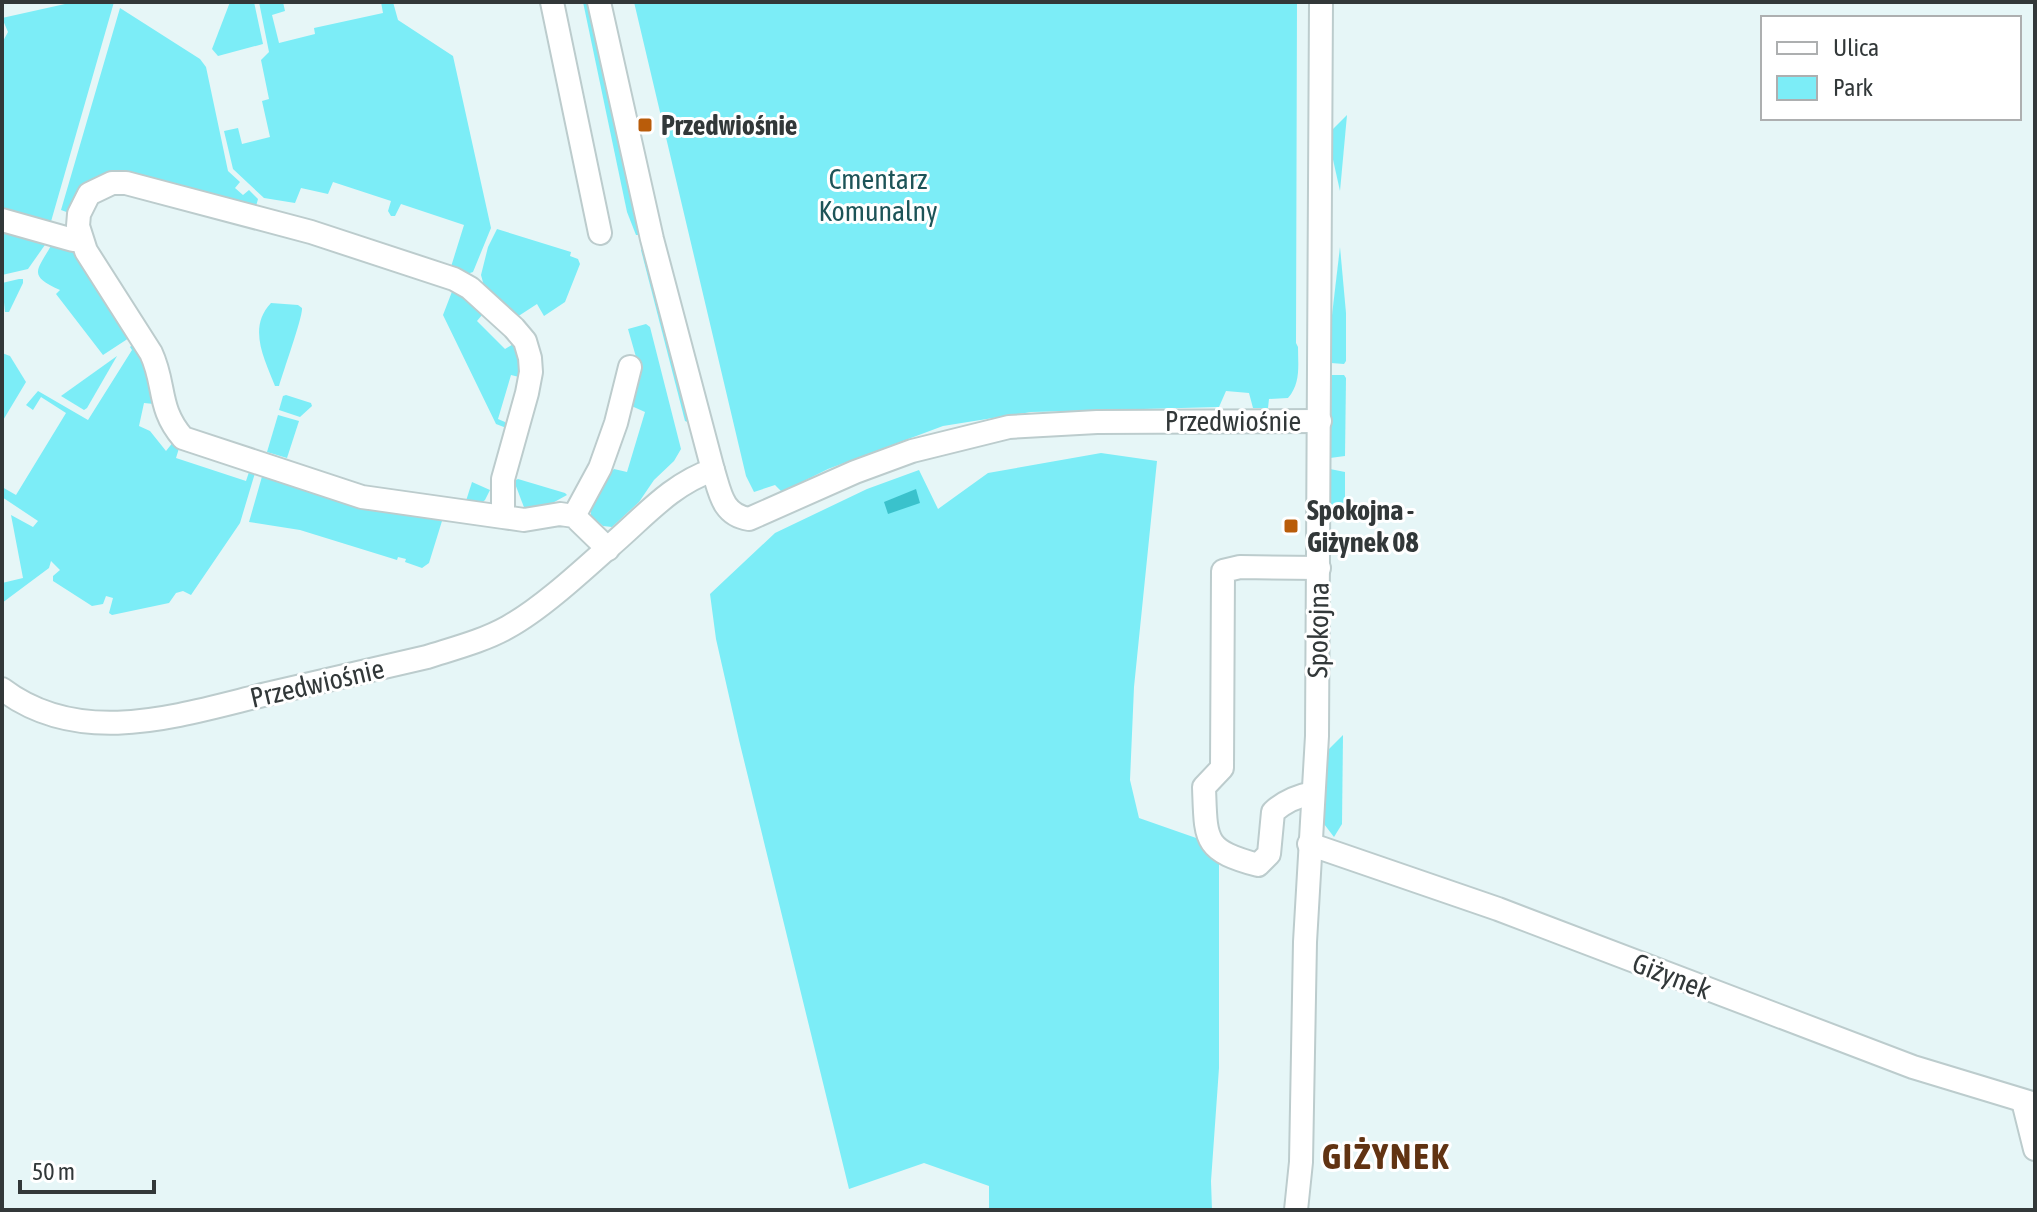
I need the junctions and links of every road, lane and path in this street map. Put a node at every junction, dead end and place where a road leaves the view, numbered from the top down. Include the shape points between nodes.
1 (552, 2) edge
2 (599, 2) edge
3 (1321, 2) edge
4 (2, 220) edge
5 (600, 233) dead end
6 (81, 239) junction
7 (630, 367) dead end
8 (1320, 421) junction
9 (713, 470) junction
10 (574, 516) junction
11 (503, 517) junction
12 (608, 549) junction
13 (1319, 568) junction
14 (2, 689) edge
15 (1313, 793) junction
16 (1309, 844) junction
17 (2029, 1103) edge
18 (2035, 1149) edge
19 (1296, 1210) edge

1 - 5 street
2 - 9 street, Przedwiośnie via 652,239
3 - 8 street, Spokojna
4 - 6 street
6 - 11 street via 151,353 160,372 167,417 183,438 362,497
6 - 11 street via 79,214 89,194 126,183 311,232 470,288 519,334 530,358 527,393 503,479
7 - 10 street via 600,468
8 - 9 street, Przedwiośnie via 1009,427 912,451 749,519 731,514 724,505
8 - 13 street, Spokojna
9 - 12 street, Przedwiośnie via 674,489
10 - 11 street
10 - 12 street
12 - 14 street, Przedwiośnie via 510,626 471,644 151,721 73,719
13 - 15 street, Spokojna
13 - 15 street via 1223,571 1222,768 1204,787 1205,826 1217,850 1258,865 1269,854 1273,812 1298,795
15 - 16 street, Spokojna
16 - 17 street, Giżynek via 1498,909 1913,1067
16 - 19 street, Spokojna
17 - 18 street

